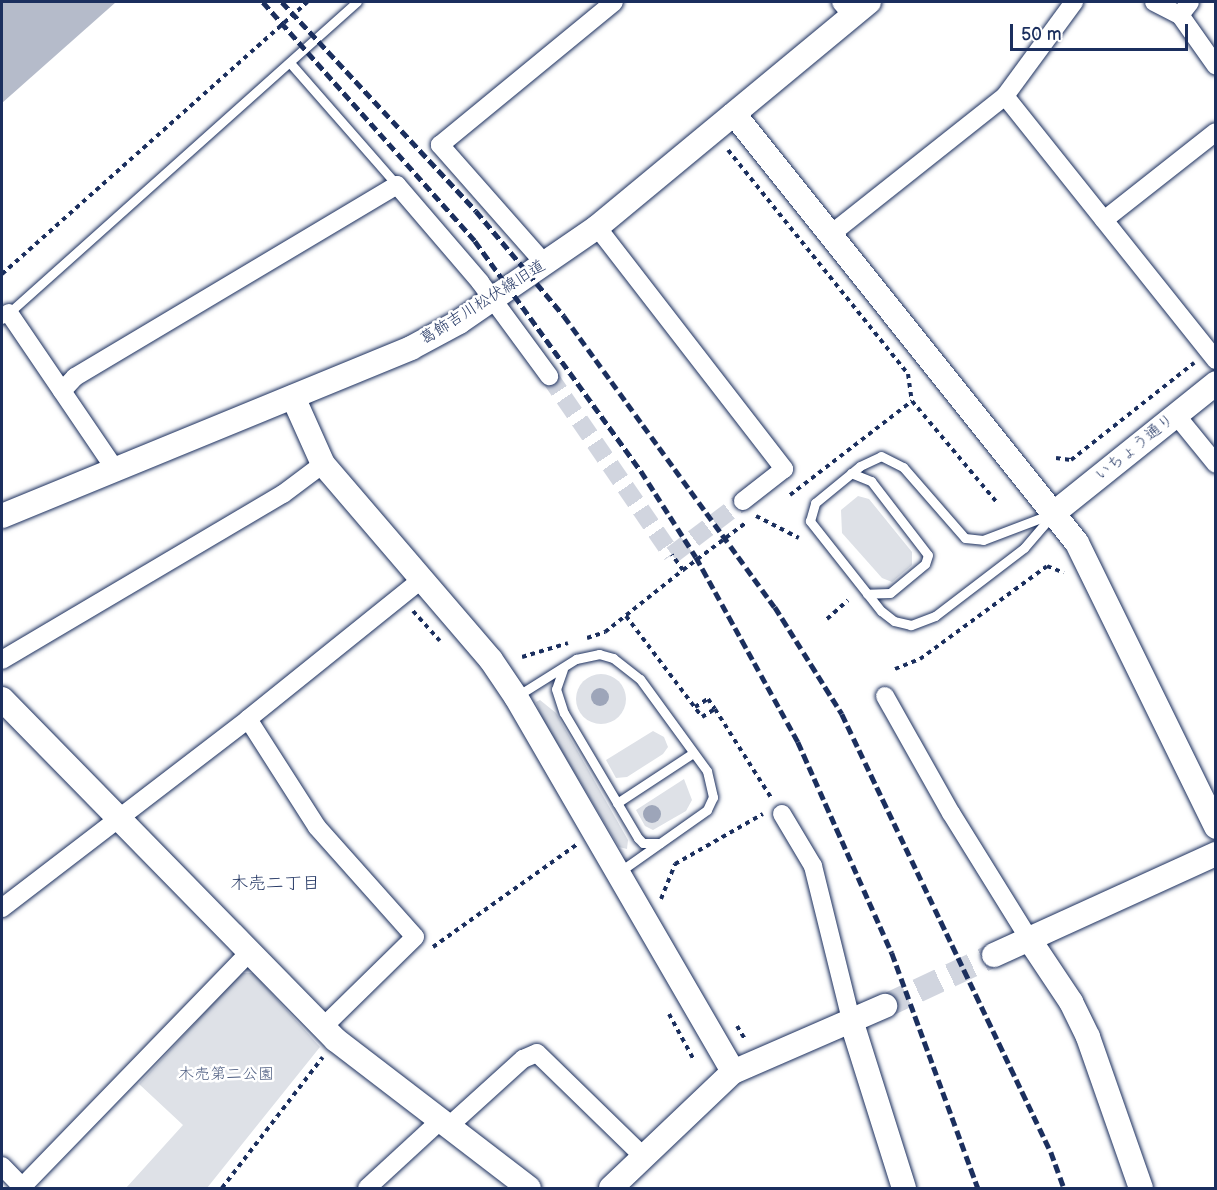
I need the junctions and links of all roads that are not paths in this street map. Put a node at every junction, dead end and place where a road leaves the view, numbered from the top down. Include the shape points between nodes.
1 (357, 2) edge
2 (614, 2) edge
3 (1074, 2) edge
4 (1154, 2) edge
5 (854, 6) edge
6 (1185, 8) edge
7 (291, 64) junction
8 (1215, 66) edge
9 (1005, 96) junction
10 (734, 114) junction
11 (1215, 132) edge
12 (397, 184) junction
13 (1104, 220) junction
14 (597, 227) junction
15 (831, 234) junction
16 (545, 264) junction
17 (494, 300) junction
18 (5, 316) edge
19 (1212, 355) edge
20 (549, 376) tunnel mouth
21 (1215, 383) edge
22 (62, 391) junction
23 (293, 398) junction
24 (1176, 415) junction
25 (323, 464) junction
26 (1215, 464) edge
27 (115, 469) junction
28 (851, 473) junction
29 (744, 501) tunnel mouth
30 (1054, 513) junction
31 (2, 516) edge
32 (422, 579) junction
33 (867, 594) junction
34 (2, 660) edge
35 (567, 664) junction
36 (885, 696) dead end
37 (516, 697) junction
38 (2, 699) edge
39 (248, 719) junction
40 (693, 753) junction
41 (617, 803) junction
42 (779, 810) road end
43 (118, 820) junction
44 (1215, 827) edge
45 (663, 843) junction
46 (1215, 854) edge
47 (619, 872) junction
48 (2, 908) edge
49 (1029, 939) junction
50 (249, 953) junction
51 (994, 955) tunnel mouth
52 (885, 1006) tunnel mouth
53 (851, 1020) junction
54 (329, 1034) junction
55 (733, 1072) junction
56 (445, 1123) junction
57 (643, 1156) junction
58 (2, 1166) edge
59 (898, 1185) edge
60 (367, 1188) edge
61 (529, 1188) edge
62 (611, 1188) edge
63 (1142, 1188) edge

1 - 7 lane
2 - 16 street via 440,145
3 - 9 street
4 - 6 street
5 - 10 street, 葛飾吉川松伏線旧道
6 - 8 street
7 - 12 lane
7 - 18 lane
9 - 13 street
9 - 15 street
10 - 14 street, 葛飾吉川松伏線旧道
10 - 15 street
11 - 13 street
12 - 17 street
12 - 22 street via 75,377
13 - 19 street
14 - 16 street, 葛飾吉川松伏線旧道
14 - 29 street via 784,469
15 - 30 street
16 - 17 street, 葛飾吉川松伏線旧道
17 - 20 street
17 - 23 street, 葛飾吉川松伏線旧道 via 411,348
18 - 22 street
21 - 24 street, いちょう通り
22 - 27 street
23 - 25 street
23 - 27 street, 葛飾吉川松伏線旧道
24 - 26 street
24 - 30 street, いちょう通り
25 - 32 street
25 - 34 street via 283,494
27 - 31 street, 葛飾吉川松伏線旧道
28 - 30 lane via 869,459 890,459 903,467 957,532 973,541
28 - 33 lane via 815,503 810,521
28 - 33 lane via 871,480 928,555 925,564 890,593
30 - 33 lane via 1024,548 923,623 894,621
30 - 44 street via 1084,555
32 - 37 street
32 - 39 street
35 - 37 lane
35 - 40 lane via 599,654 625,664
35 - 41 lane via 559,673 557,698
36 - 49 street
37 - 47 street
38 - 43 street
39 - 43 street
39 - 54 street via 317,827 415,937
40 - 41 lane
40 - 45 lane via 713,785 713,797 701,815
41 - 45 lane via 638,838 652,844
42 - 53 street via 813,866
43 - 48 street
43 - 50 street
45 - 47 lane
46 - 49 street
47 - 55 street
49 - 51 street
49 - 63 street via 1071,1002 1088,1036
50 - 54 street
50 - 58 street via 22,1187
52 - 53 street
53 - 55 street
53 - 59 street
54 - 56 street
55 - 57 street
56 - 57 street via 523,1059 537,1053
56 - 60 street
56 - 61 street
57 - 62 street

